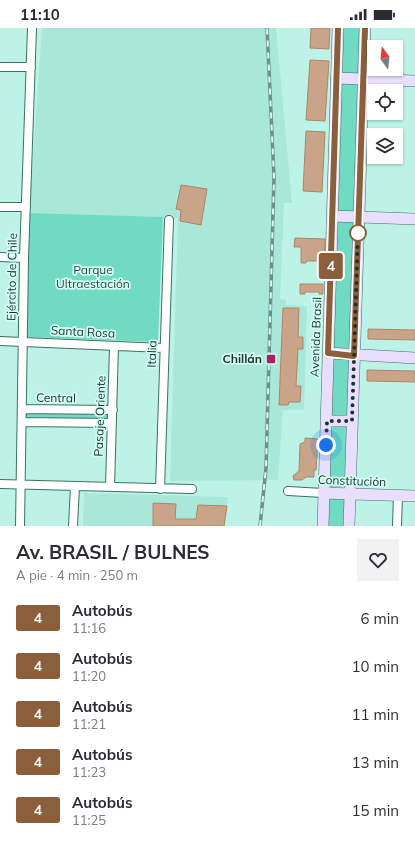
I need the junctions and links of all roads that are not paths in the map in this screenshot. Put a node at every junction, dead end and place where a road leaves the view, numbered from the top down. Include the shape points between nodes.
1 (32, 28) edge
2 (338, 28) edge
3 (365, 28) edge
4 (0, 66) edge
5 (31, 67) junction
6 (336, 78) junction
7 (363, 79) junction
8 (415, 81) edge
9 (0, 207) edge
10 (26, 207) junction
11 (332, 216) junction
12 (359, 217) junction
13 (415, 219) edge
14 (169, 220) dead end
15 (0, 258) edge
16 (24, 258) junction
17 (0, 340) edge
18 (22, 341) junction
19 (114, 346) junction
20 (164, 348) junction
21 (328, 353) junction
22 (354, 356) junction
23 (415, 358) edge
24 (23, 409) junction
25 (113, 410) junction
26 (327, 421) junction
27 (352, 421) junction
28 (22, 422) junction
29 (112, 423) junction
30 (0, 484) edge
31 (21, 485) junction
32 (75, 486) junction
33 (110, 487) junction
34 (160, 489) junction
35 (192, 489) dead end
36 (288, 492) dead end
37 (323, 493) junction
38 (350, 494) junction
39 (398, 495) junction
40 (415, 496) edge
41 (20, 526) edge
42 (74, 526) edge
43 (323, 526) edge
44 (349, 526) edge
45 (397, 526) edge

1 - 5 street, Ejército de Chile
2 - 6 main road, Avenida Brasil
3 - 7 main road
4 - 5 street
5 - 10 street, Ejército de Chile
6 - 7 main road
6 - 11 main road, Avenida Brasil
7 - 8 main road
7 - 12 main road
9 - 10 street
10 - 16 street, Ejército de Chile
11 - 12 main road
11 - 21 main road, Avenida Brasil
12 - 13 main road
12 - 22 main road
14 - 20 street, Italia
15 - 16 street
16 - 18 street, Ejército de Chile
17 - 18 street, Santa Rosa
18 - 19 street, Santa Rosa
18 - 24 street, Ejército de Chile
19 - 20 street, Santa Rosa
19 - 25 street, Pasaje Oriente
20 - 34 street, Italia
21 - 22 main road
21 - 26 main road, Avenida Brasil
22 - 23 main road
22 - 27 main road
24 - 25 street, Central
24 - 28 street, Ejército de Chile
25 - 29 street, Pasaje Oriente
26 - 27 main road
26 - 37 main road, Avenida Brasil
27 - 38 main road
28 - 29 street, Central
28 - 31 street, Ejército de Chile
29 - 33 street, Pasaje Oriente
30 - 31 street
31 - 32 street
31 - 41 street, Ejército de Chile
32 - 33 street
32 - 42 street
33 - 34 street
34 - 35 street
36 - 37 street, Constitución
37 - 38 main road, Constitución
37 - 43 main road, Avenida Brasil
38 - 39 main road, Constitución
38 - 44 main road
39 - 40 main road, Constitución
39 - 45 street

